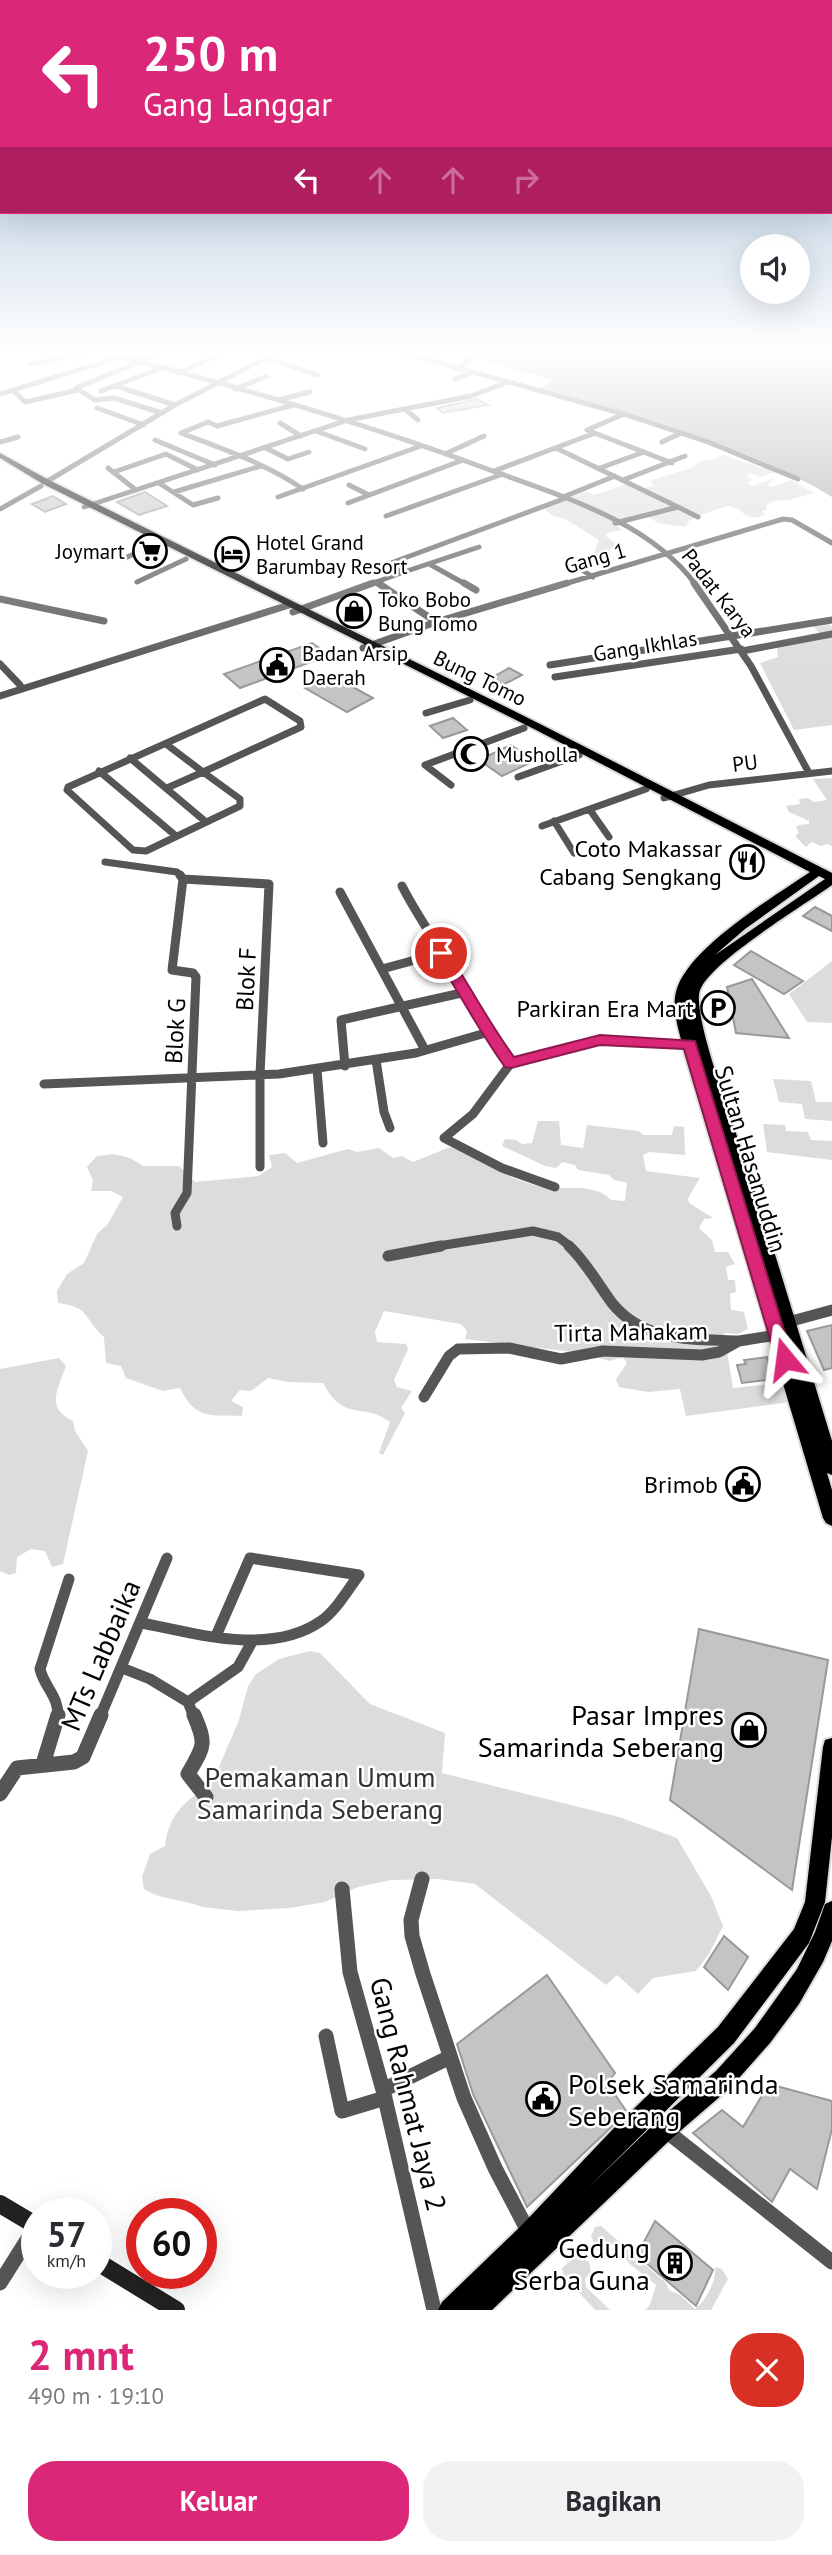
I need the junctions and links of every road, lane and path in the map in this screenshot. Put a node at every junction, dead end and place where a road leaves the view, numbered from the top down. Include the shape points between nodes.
1 (9, 461) edge
2 (83, 461) edge
3 (142, 461) edge
4 (179, 461) edge
5 (205, 461) edge
6 (228, 461) edge
7 (251, 461) edge
8 (381, 461) edge
9 (461, 461) edge
10 (465, 461) edge
11 (521, 461) edge
12 (584, 461) edge
13 (617, 461) edge
14 (666, 461) edge
15 (676, 461) edge
16 (751, 461) edge
17 (0, 462) edge
18 (672, 463) junction
19 (215, 465) junction
20 (261, 466) junction
21 (598, 467) junction
22 (198, 470) junction
23 (494, 471) junction
24 (584, 471) dead end
25 (503, 474) junction
26 (615, 476) junction
27 (797, 479) dead end
28 (624, 480) junction
29 (159, 482) junction
30 (43, 484) junction
31 (349, 485) dead end
32 (303, 489) junction
33 (136, 490) junction
34 (174, 492) junction
35 (369, 495) junction
36 (278, 497) dead end
37 (564, 497) junction
38 (218, 498) dead end
39 (348, 503) dead end
40 (87, 506) junction
41 (678, 506) junction
42 (0, 509) edge
43 (386, 516) dead end
44 (698, 517) dead end
45 (112, 518) junction
46 (615, 523) junction
47 (158, 543) junction
48 (832, 543) edge
49 (479, 547) dead end
50 (184, 555) junction
51 (667, 555) junction
52 (125, 558) dead end
53 (431, 565) junction
54 (579, 568) dead end
55 (401, 573) junction
56 (593, 577) junction
57 (137, 582) dead end
58 (376, 582) junction
59 (476, 590) dead end
60 (0, 599) edge
61 (287, 606) junction
62 (832, 620) edge
63 (104, 621) dead end
64 (436, 622) junction
65 (832, 634) edge
66 (735, 638) junction
67 (367, 647) junction
68 (742, 650) junction
69 (0, 664) edge
70 (550, 665) dead end
71 (555, 677) dead end
72 (31, 684) junction
73 (19, 685) junction
74 (0, 694) edge
75 (470, 701) junction
76 (426, 713) dead end
77 (504, 714) junction
78 (524, 728) junction
79 (166, 744) junction
80 (579, 755) junction
81 (130, 758) junction
82 (99, 771) junction
83 (832, 771) edge
84 (204, 772) junction
85 (809, 773) junction
86 (518, 777) dead end
87 (451, 785) dead end
88 (167, 788) junction
89 (646, 789) junction
90 (667, 797) junction
91 (590, 810) junction
92 (554, 821) junction
93 (206, 822) junction
94 (542, 826) dead end
95 (176, 836) junction
96 (609, 837) dead end
97 (574, 853) dead end
98 (105, 862) dead end
99 (817, 873) junction
100 (182, 879) junction
101 (831, 880) edge
102 (402, 887) dead end
103 (340, 892) dead end
104 (804, 892) junction
105 (441, 953) junction
106 (382, 969) junction
107 (466, 992) junction
108 (403, 1008) junction
109 (488, 1030) junction
110 (697, 1045) junction
111 (425, 1050) junction
112 (376, 1060) junction
113 (511, 1063) junction
114 (345, 1066) junction
115 (317, 1069) junction
116 (260, 1075) junction
117 (192, 1078) junction
118 (44, 1084) dead end
119 (390, 1128) dead end
120 (323, 1143) dead end
121 (260, 1167) dead end
122 (555, 1187) dead end
123 (177, 1226) dead end
124 (388, 1256) dead end
125 (832, 1310) edge
126 (788, 1322) junction
127 (777, 1335) junction
128 (740, 1341) junction
129 (424, 1397) dead end
130 (832, 1468) edge
131 (832, 1518) edge
132 (167, 1558) dead end
133 (69, 1579) dead end
134 (142, 1623) junction
135 (216, 1636) junction
136 (253, 1640) junction
137 (122, 1668) junction
138 (188, 1702) junction
139 (832, 1748) edge
140 (43, 1764) junction
141 (0, 1794) edge
142 (206, 1797) dead end
143 (422, 1879) dead end
144 (342, 1889) dead end
145 (826, 1908) edge
146 (326, 2036) dead end
147 (450, 2057) junction
148 (384, 2094) junction
149 (665, 2130) junction
150 (0, 2204) edge
151 (21, 2217) edge
152 (534, 2243) junction
153 (21, 2250) edge
154 (832, 2262) edge
155 (112, 2271) edge
156 (0, 2283) edge
157 (176, 2310) edge
158 (434, 2310) edge
159 (450, 2310) edge
160 (474, 2310) edge

1 - 30 main road, Bung Tomo
2 - 30 street
3 - 33 street via 111,470
4 - 22 street
5 - 19 street
6 - 19 street
7 - 20 street
8 - 32 street
9 - 35 street
10 - 23 street, Padat Karya
11 - 23 street
12 - 21 street
13 - 21 street
14 - 18 street
15 - 18 street
16 - 27 street
17 - 30 main road, Bung Tomo
18 - 28 street
19 - 22 street
20 - 32 street
20 - 34 street
21 - 24 street
21 - 26 street
22 - 29 street
23 - 25 street, Padat Karya
25 - 37 street, Padat Karya
25 - 43 street
26 - 28 street
26 - 37 street
28 - 41 street
29 - 33 street
29 - 34 street
30 - 40 main road, Bung Tomo
30 - 42 street
31 - 35 street
32 - 36 street
33 - 40 street
34 - 38 street via 193,505
35 - 39 street
37 - 46 street, Padat Karya
37 - 55 street via 390,563
40 - 45 main road, Bung Tomo
41 - 44 street
41 - 46 street
45 - 47 main road, Bung Tomo
45 - 50 main road, Bung Tomo
46 - 51 street, Padat Karya
47 - 50 main road, Bung Tomo
47 - 52 street
48 - 51 street, Gang 1 via 786,519
49 - 53 street
50 - 57 street
50 - 61 main road, Bung Tomo
51 - 56 street, Gang 1
51 - 66 street, Padat Karya
53 - 55 street
53 - 59 street
54 - 56 street
55 - 58 street
56 - 64 street, Gang 1
58 - 61 street
58 - 64 street
60 - 63 street
61 - 67 main road, Bung Tomo
61 - 72 street
62 - 66 street
64 - 67 street, Gang 1
65 - 68 street, Gang Ikhlas
66 - 68 street, Padat Karya
66 - 70 street
67 - 75 main road, Bung Tomo
67 - 77 main road, Bung Tomo
68 - 71 street, Gang Ikhlas
68 - 85 street, Padat Karya
69 - 73 street
72 - 73 street
72 - 74 street
73 - 74 street
75 - 76 street
75 - 77 main road, Bung Tomo
77 - 78 main road, Bung Tomo
77 - 90 main road, Bung Tomo
78 - 80 main road, Bung Tomo
78 - 87 street via 425,765
79 - 81 street
79 - 84 street
79 - 84 street via 265,699 302,723 298,729
80 - 86 street
80 - 89 main road, Bung Tomo
81 - 82 street
81 - 88 street
82 - 95 street
82 - 95 street via 67,790 133,850 146,851
83 - 85 street, PU
84 - 88 street
84 - 93 street via 242,804
85 - 90 street, PU via 709,785
88 - 93 street
89 - 90 main road, Bung Tomo
89 - 91 street
90 - 99 main road, Bung Tomo
91 - 92 street
91 - 96 street
92 - 94 street
92 - 97 street
93 - 95 street
98 - 100 street via 177,872
99 - 101 main road, Bung Tomo
99 - 104 main road, Sultan Hasanuddin
100 - 116 street, Blok F via 268,884
100 - 117 street, Blok G via 172,970 196,977
101 - 104 main road, Sultan Hasanuddin
102 - 105 street
103 - 106 street
104 - 110 main road, Sultan Hasanuddin via 743,934 709,950 690,971 681,1004
105 - 106 street
105 - 107 street
106 - 108 street
107 - 108 street
107 - 109 street
108 - 111 street
108 - 114 street via 341,1020
109 - 111 street
109 - 113 street
110 - 113 street via 600,1040
110 - 126 main road, Sultan Hasanuddin via 740,1164
110 - 127 main road, Sultan Hasanuddin
111 - 112 street
112 - 114 street
112 - 119 street
113 - 122 street via 473,1114 444,1138 512,1172
114 - 115 street
115 - 116 street
115 - 120 street
116 - 117 street
116 - 121 street, Blok F
117 - 118 street
117 - 123 street via 187,1193 175,1213
124 - 128 street via 541,1231 570,1244 602,1292 642,1329 670,1338
125 - 126 street
126 - 130 main road, Sultan Hasanuddin
127 - 128 street, Tirta Mahakam
127 - 131 main road, Sultan Hasanuddin
128 - 129 street, Tirta Mahakam via 702,1355 603,1352 561,1359 509,1348 458,1349
132 - 134 street, MTs Labbaika
133 - 140 street via 40,1669 59,1709
134 - 135 street
134 - 137 street, MTs Labbaika
135 - 136 street
135 - 136 street via 250,1558 359,1575 316,1625
136 - 138 street via 238,1667
137 - 138 street
137 - 140 street, MTs Labbaika via 83,1757
138 - 142 street via 204,1738 188,1774
139 - 145 main road
140 - 141 street, MTs Labbaika via 17,1768
143 - 147 street via 413,1905 412,1936
144 - 148 street, Gang Rahmat Jaya 2 via 350,1972
145 - 149 main road via 824,1940 770,2024 730,2073
145 - 152 main road via 726,2035 620,2138
146 - 148 street via 342,2111
147 - 148 street
147 - 152 street via 495,2168
148 - 158 street, Gang Rahmat Jaya 2
149 - 152 main road
149 - 154 street
150 - 151 main road
152 - 159 main road
152 - 160 main road
153 - 156 street
155 - 157 main road

